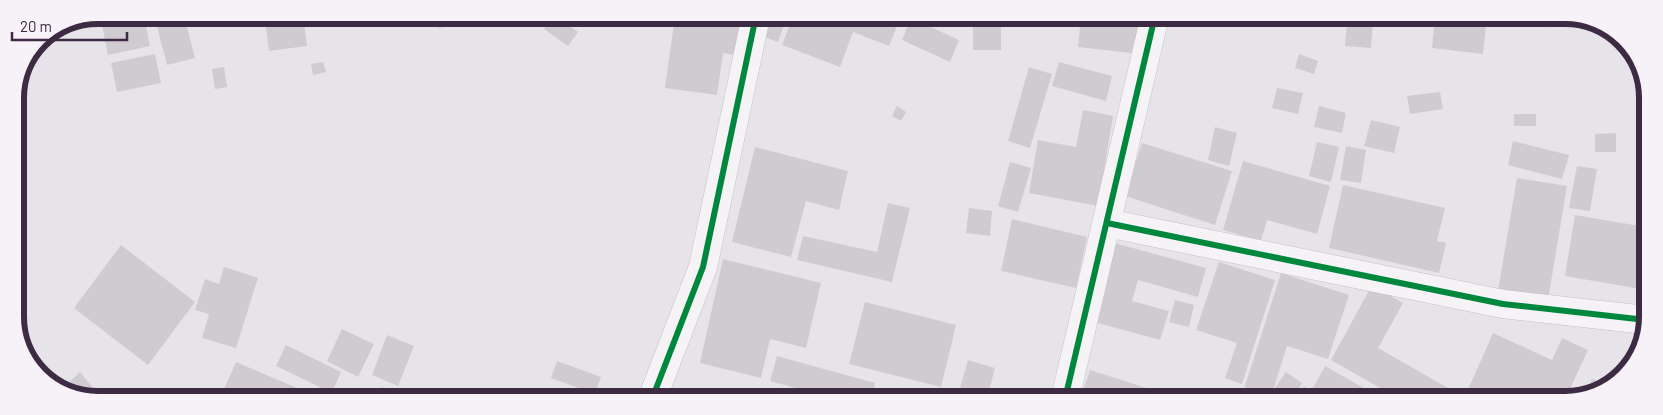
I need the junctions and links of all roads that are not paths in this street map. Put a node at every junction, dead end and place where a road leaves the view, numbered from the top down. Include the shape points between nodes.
1 (754, 24) edge
2 (1153, 24) edge
3 (1107, 223) junction
4 (1639, 319) edge
5 (655, 391) edge
6 (1067, 391) edge

1 - 5 street via 703,267
2 - 3 street
3 - 4 street via 1503,304
3 - 6 street

